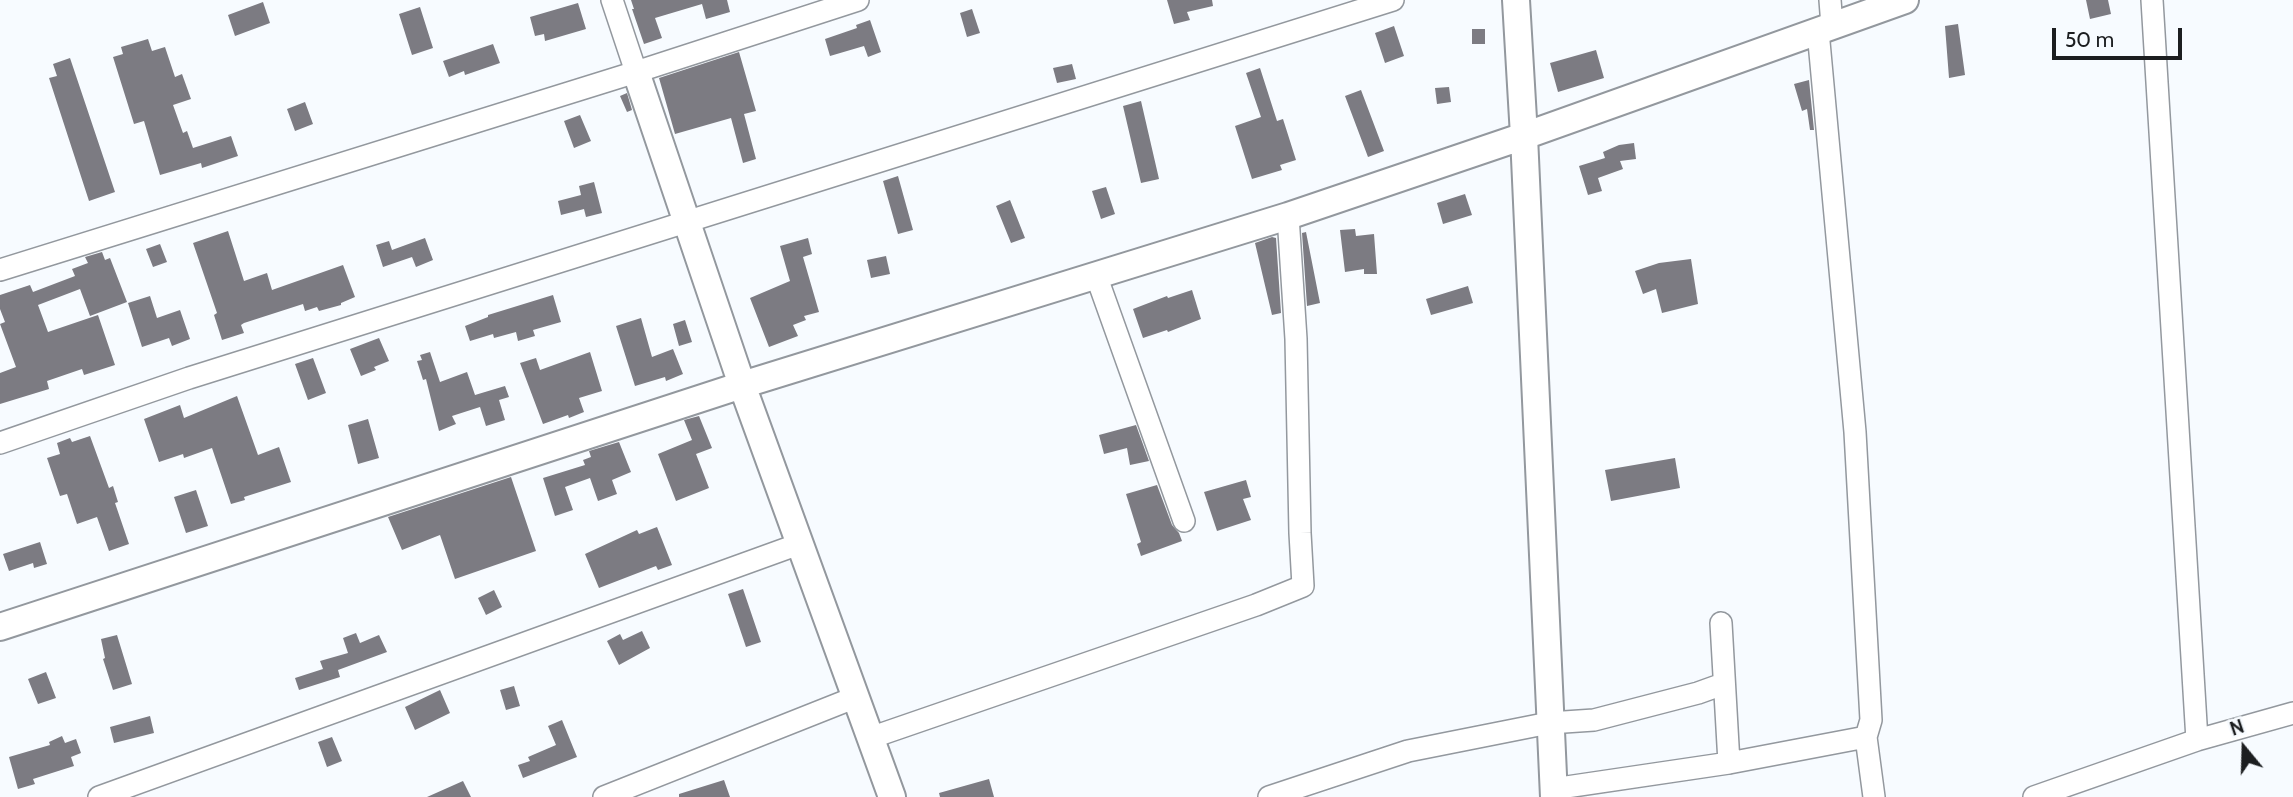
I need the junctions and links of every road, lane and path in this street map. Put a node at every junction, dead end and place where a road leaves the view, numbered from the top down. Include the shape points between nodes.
1 (612, 0) edge
2 (858, 0) edge
3 (1393, 0) edge
4 (1516, 0) edge
5 (1905, 0) edge
6 (2152, 0) edge
7 (1827, 19) edge
8 (636, 72) junction
9 (1524, 136) junction
10 (1288, 216) junction
11 (686, 222) junction
12 (0, 270) edge
13 (1096, 275) junction
14 (742, 385) junction
15 (0, 443) edge
16 (1184, 521) dead end
17 (800, 544) junction
18 (1721, 622) dead end
19 (0, 627) edge
20 (1723, 684) junction
21 (856, 697) junction
22 (2293, 713) edge
23 (1549, 723) junction
24 (1866, 737) junction
25 (870, 738) junction
26 (2197, 740) junction
27 (1729, 763) junction
28 (1553, 793) edge
29 (99, 797) edge
30 (604, 797) edge
31 (892, 797) edge
32 (1269, 797) edge
33 (1874, 797) edge
34 (2034, 797) edge

1 - 8 street
2 - 8 street
3 - 11 street
4 - 9 street
5 - 7 street
6 - 26 street
7 - 9 street
7 - 24 street via 1871,720
8 - 11 street
8 - 12 street
9 - 10 street
9 - 23 street
10 - 13 street
10 - 25 street via 1303,586
11 - 14 street
11 - 15 street via 189,378
13 - 14 street
13 - 16 street
14 - 17 street
14 - 19 street
17 - 21 street
17 - 29 street
18 - 20 street
20 - 23 street via 1594,720
20 - 27 street
21 - 25 street
21 - 30 street
22 - 26 street
23 - 28 street
23 - 32 street via 1408,751
24 - 27 street
24 - 33 street
25 - 31 street
26 - 34 street
27 - 28 street

